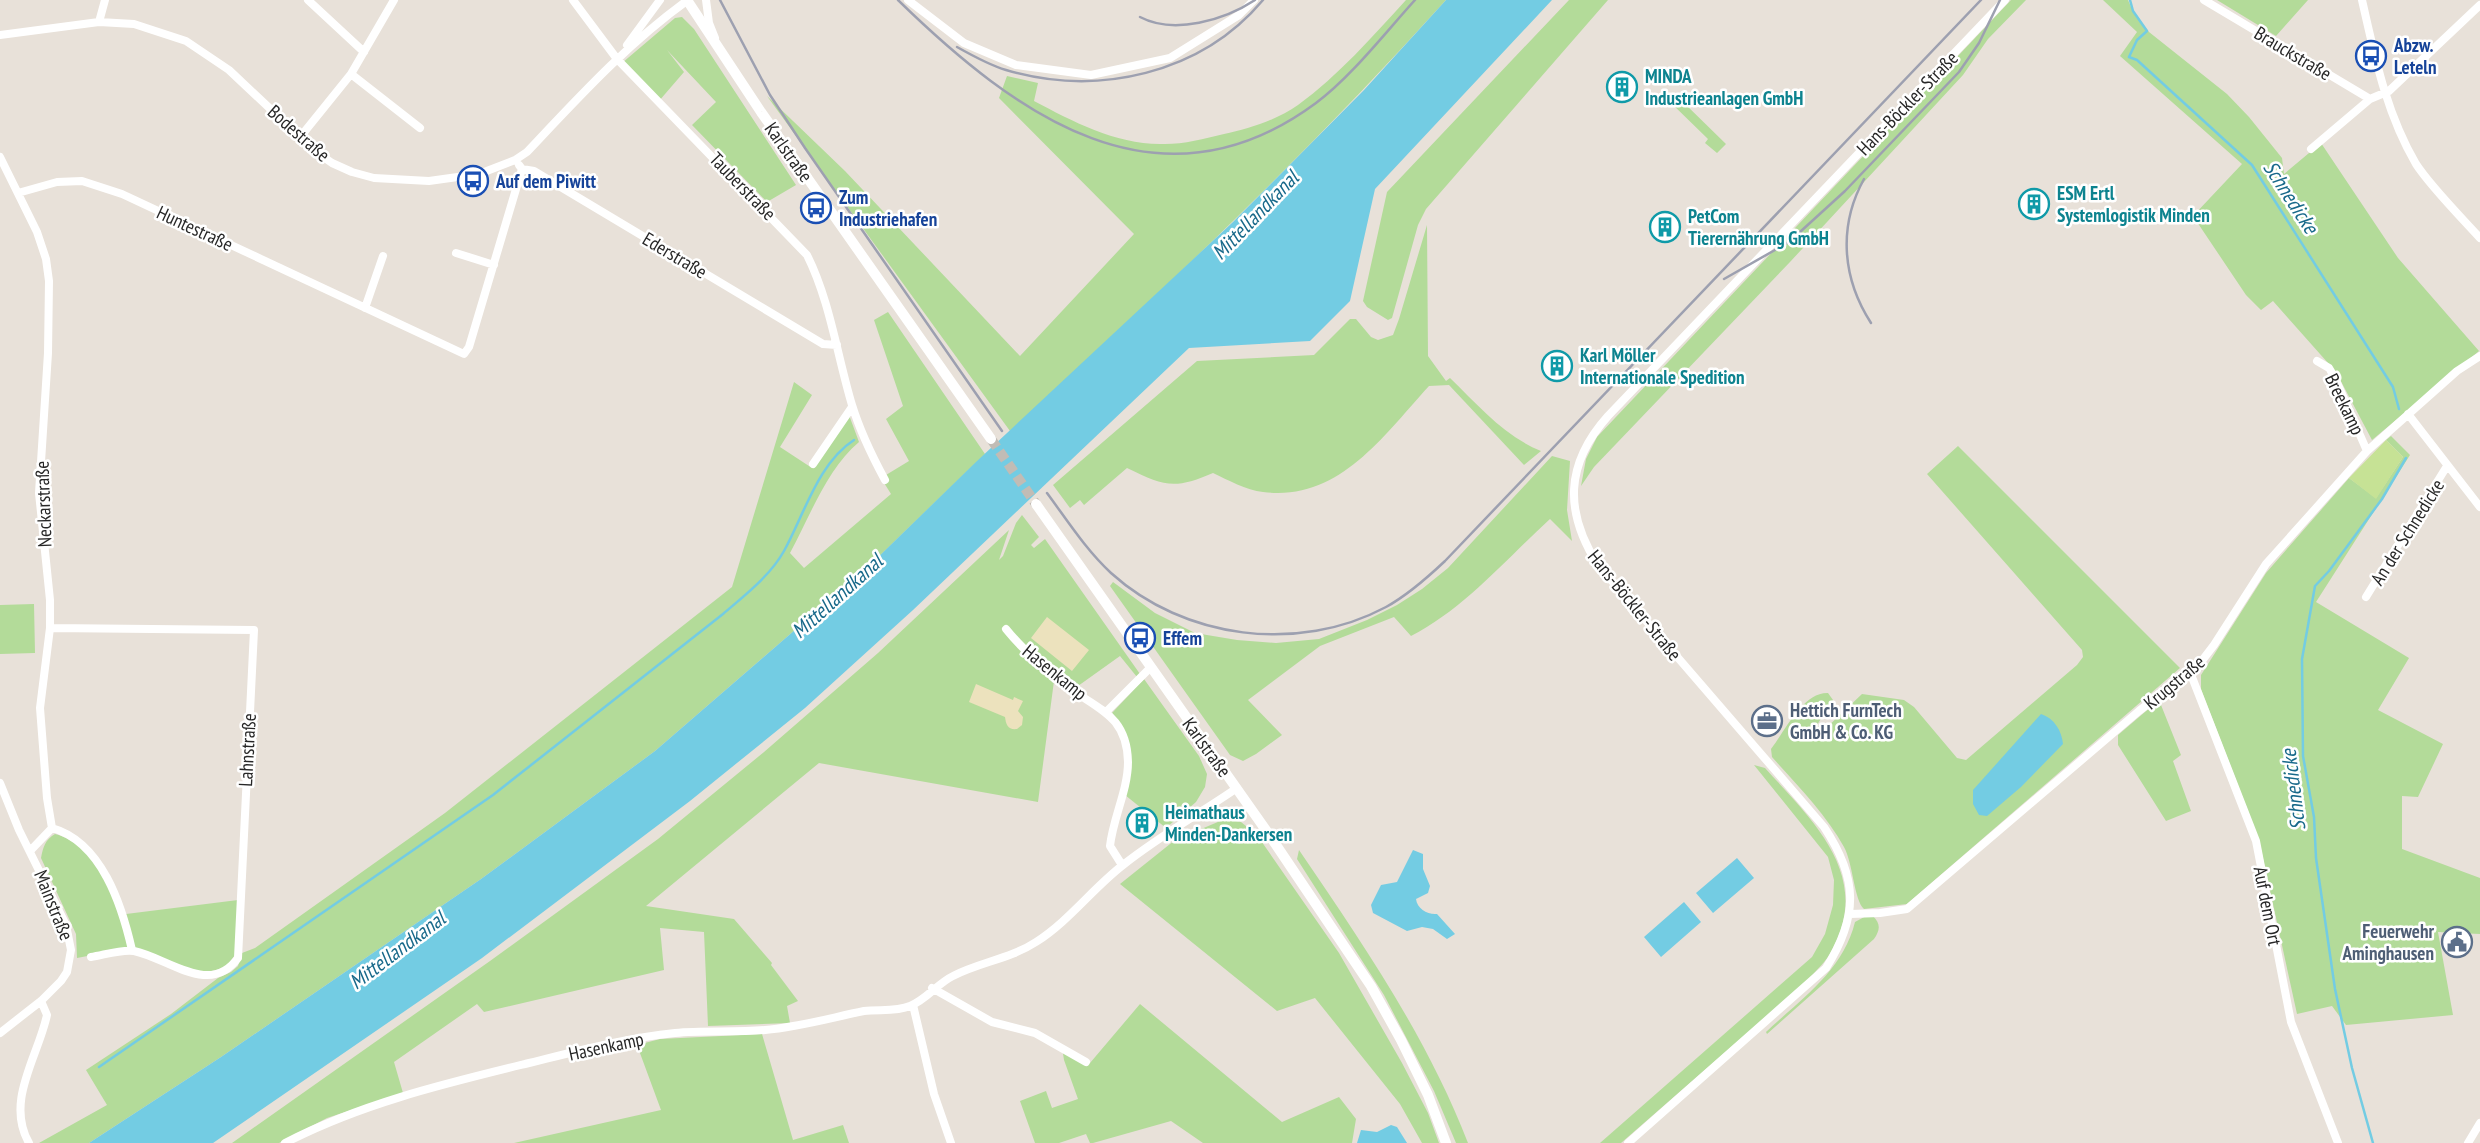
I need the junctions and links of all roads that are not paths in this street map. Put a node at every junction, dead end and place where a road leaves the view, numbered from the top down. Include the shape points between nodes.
1 (104, 0) edge
2 (309, 0) edge
3 (394, 0) edge
4 (573, 0) edge
5 (660, 0) edge
6 (688, 0) edge
7 (706, 0) edge
8 (908, 0) edge
9 (1254, 0) edge
10 (2005, 0) edge
11 (2204, 0) edge
12 (2362, 0) edge
13 (2480, 5) edge
14 (99, 22) junction
15 (0, 35) edge
16 (364, 52) junction
17 (723, 57) junction
18 (617, 59) junction
19 (351, 74) junction
20 (2384, 94) junction
21 (2370, 99) junction
22 (421, 128) dead end
23 (302, 136) junction
24 (2311, 149) dead end
25 (0, 157) edge
26 (515, 160) junction
27 (522, 169) junction
28 (18, 192) junction
29 (2480, 238) edge
30 (456, 253) dead end
31 (383, 256) dead end
32 (494, 265) junction
33 (365, 307) junction
34 (837, 345) junction
35 (2480, 356) edge
36 (2317, 361) dead end
37 (852, 407) junction
38 (2408, 414) junction
39 (991, 439) tunnel mouth
40 (2367, 451) junction
41 (813, 464) dead end
42 (2447, 466) junction
43 (885, 480) dead end
44 (1036, 504) tunnel mouth
45 (2480, 507) edge
46 (2366, 597) dead end
47 (50, 628) junction
48 (1006, 629) dead end
49 (1151, 667) junction
50 (2190, 672) junction
51 (1107, 711) junction
52 (0, 783) edge
53 (1237, 788) junction
54 (52, 828) junction
55 (30, 850) junction
56 (1122, 865) junction
57 (1850, 914) junction
58 (132, 950) junction
59 (91, 957) dead end
60 (932, 988) junction
61 (41, 1001) junction
62 (913, 1006) junction
63 (0, 1032) edge
64 (1086, 1062) dead end
65 (2480, 1123) edge
66 (29, 1143) edge
67 (285, 1143) edge
68 (951, 1143) edge
69 (1447, 1143) edge
70 (1628, 1143) edge
71 (2338, 1143) edge
72 (2468, 1143) edge

1 - 14 street
2 - 16 street
3 - 16 street
4 - 18 street, Tauberstraße
5 - 18 street, Bodestraße
6 - 17 street, Karlstraße
6 - 18 street, Bodestraße
7 - 17 street via 709,23
8 - 9 street via 964,43 1016,65 1091,75 1170,58 1239,15
10 - 57 street, Hans-Böckler-Straße via 1615,408 1590,439 1577,467 1575,512 1589,551 1824,827 1845,864
11 - 21 street, Brauckstraße
12 - 20 street
13 - 20 street
14 - 15 street, Bodestraße
14 - 23 street, Bodestraße via 134,24 186,41 229,70
16 - 19 street
17 - 39 street, Karlstraße
18 - 26 street, Bodestraße
18 - 34 street, Tauberstraße via 802,246 814,269
19 - 22 street
19 - 23 street
20 - 21 street
20 - 29 street via 2418,166
21 - 24 street
23 - 26 street, Bodestraße via 332,163 374,178 429,181 479,173
25 - 28 street, Neckarstraße
26 - 27 street, Ederstraße
27 - 32 street
27 - 34 street, Ederstraße via 534,171 823,344
28 - 33 street, Huntestraße via 82,181 122,194
28 - 47 street, Neckarstraße via 37,232 49,281 39,493
30 - 32 street
31 - 33 street
32 - 33 street, Huntestraße via 464,354
34 - 37 street, Tauberstraße
35 - 38 street, Krugstraße
36 - 40 street, Breekamp via 2335,377
37 - 41 street
37 - 43 street, Tauberstraße
38 - 40 street, Krugstraße
38 - 42 street
40 - 50 street, Krugstraße via 2266,564 2214,645
42 - 45 street
42 - 46 street, An der Schnedicke
44 - 49 street, Karlstraße
47 - 54 street, Neckarstraße via 40,708
47 - 58 street, Lahnstraße via 254,629 238,958 227,970 207,976
48 - 51 street, Hasenkamp via 1065,684
49 - 51 street, Hasenkamp
49 - 53 street, Karlstraße
50 - 57 street, Krugstraße via 1907,909
50 - 71 street, Auf dem Ort via 2256,841 2291,1021
51 - 56 street, Hasenkamp via 1127,747 1125,781 1110,846
52 - 55 street, Mainstraße
53 - 56 street
53 - 69 street, Karlstraße via 1371,986 1428,1095
54 - 55 street
54 - 58 street via 74,839 98,865 124,915
55 - 61 street, Mainstraße via 66,925 71,950 67,972
56 - 60 street via 1035,943
57 - 70 street, Hans-Böckler-Straße via 1838,950 1826,968
58 - 59 street, Lahnstraße
60 - 62 street
60 - 64 street via 992,1023 1035,1033
61 - 63 street, Mainstraße
61 - 66 street via 47,1015 21,1094 22,1126
62 - 67 street, Hasenkamp via 789,1028 646,1037 574,1052 397,1098
62 - 68 street
65 - 72 street

